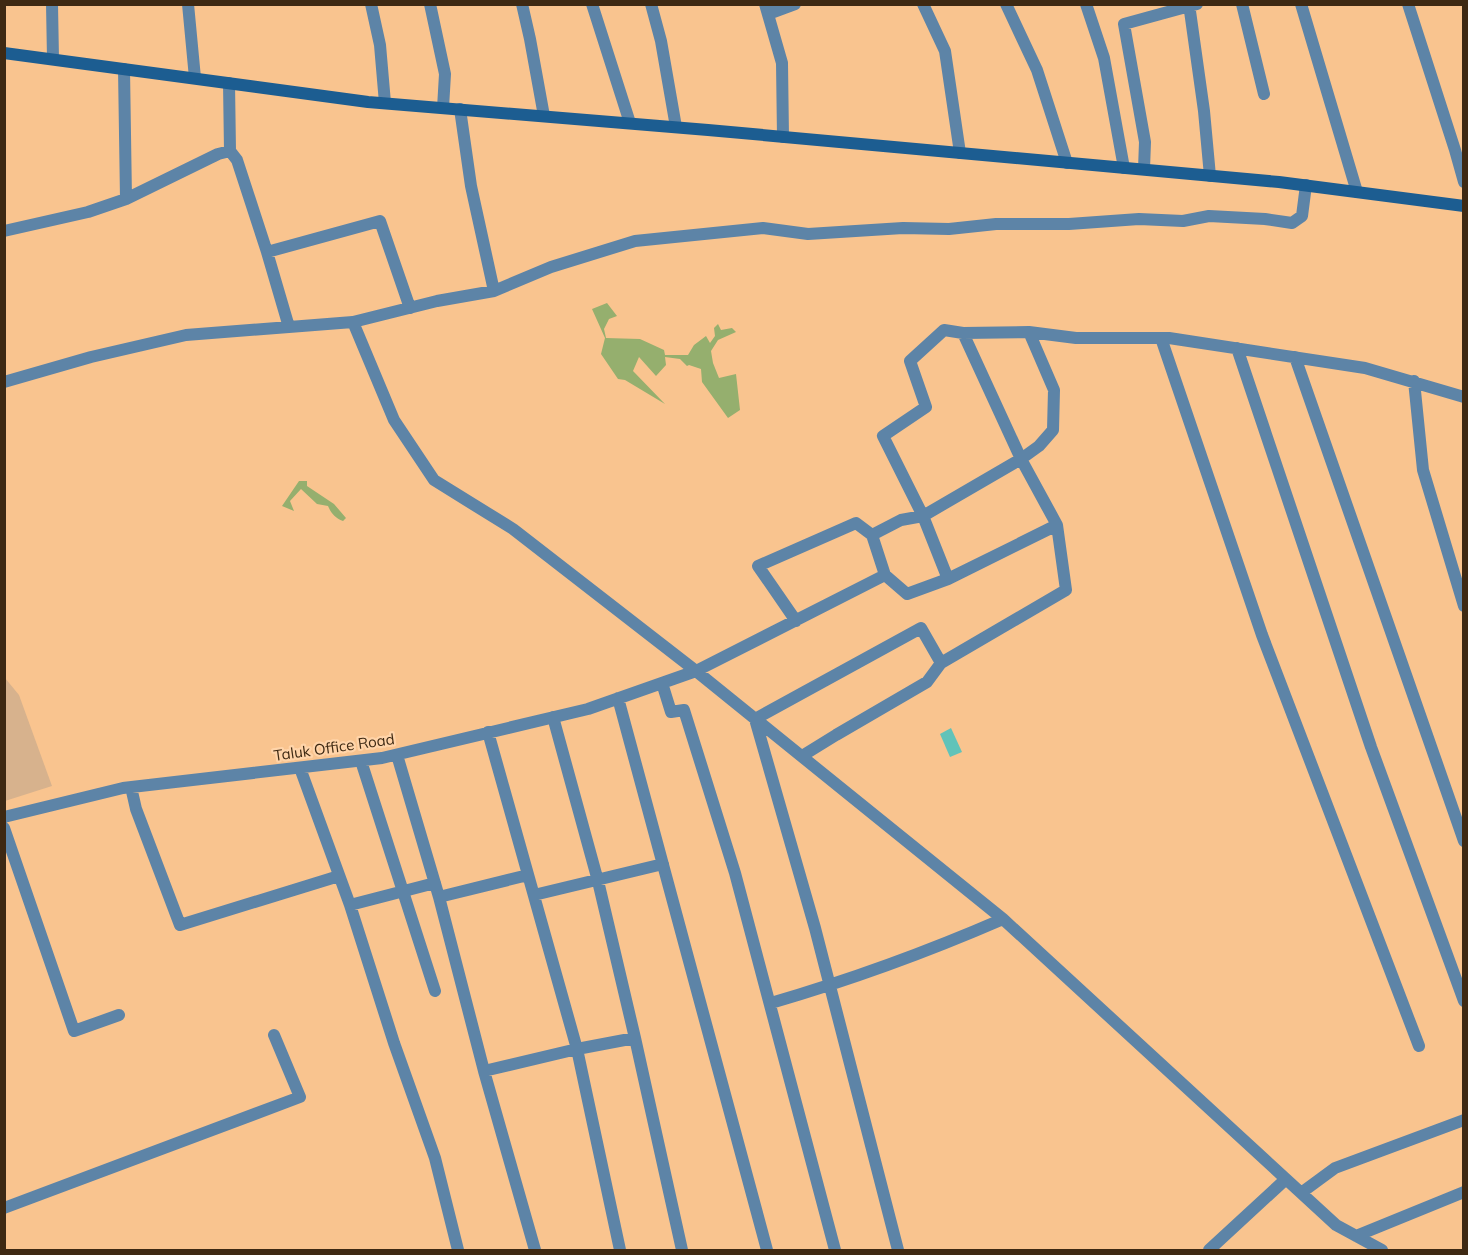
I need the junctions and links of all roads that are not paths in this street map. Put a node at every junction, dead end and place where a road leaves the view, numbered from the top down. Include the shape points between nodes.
1 (52, 4) edge
2 (188, 4) edge
3 (371, 4) edge
4 (430, 4) edge
5 (522, 4) edge
6 (592, 4) edge
7 (651, 4) edge
8 (795, 4) edge
9 (923, 4) edge
10 (1006, 4) edge
11 (1086, 4) edge
12 (1242, 4) edge
13 (1301, 4) edge
14 (1407, 4) edge
15 (1192, 5) edge
16 (766, 9) edge
17 (4, 52) edge
18 (53, 59) junction
19 (124, 69) junction
20 (195, 78) junction
21 (229, 83) junction
22 (1264, 94) dead end
23 (385, 103) junction
24 (443, 108) junction
25 (460, 109) junction
26 (544, 116) junction
27 (630, 123) junction
28 (676, 127) junction
29 (783, 137) junction
30 (231, 151) junction
31 (960, 153) junction
32 (1067, 163) junction
33 (1124, 168) junction
34 (1144, 170) junction
35 (1210, 176) junction
36 (1464, 182) edge
37 (1306, 185) junction
38 (1357, 192) junction
39 (126, 199) junction
40 (1464, 206) edge
41 (4, 231) edge
42 (267, 252) junction
43 (494, 291) junction
44 (410, 308) junction
45 (353, 322) junction
46 (289, 327) junction
47 (1029, 332) junction
48 (963, 333) junction
49 (1161, 338) junction
50 (1237, 348) junction
51 (1295, 357) junction
52 (1414, 381) junction
53 (4, 382) edge
54 (1464, 397) edge
55 (1021, 459) junction
56 (923, 516) junction
57 (1057, 525) junction
58 (872, 535) junction
59 (885, 575) junction
60 (948, 579) junction
61 (1464, 606) edge
62 (796, 621) junction
63 (941, 663) junction
64 (696, 671) junction
65 (662, 683) junction
66 (618, 698) junction
67 (553, 717) junction
68 (755, 719) junction
69 (488, 732) junction
70 (397, 755) junction
71 (802, 756) junction
72 (361, 761) junction
73 (300, 768) junction
74 (131, 787) junction
75 (4, 817) edge
76 (4, 828) edge
77 (1464, 841) edge
78 (663, 864) junction
79 (528, 875) junction
80 (339, 876) junction
81 (598, 881) junction
82 (435, 883) junction
83 (403, 891) junction
84 (534, 895) junction
85 (439, 897) junction
86 (350, 905) junction
87 (1003, 919) junction
88 (831, 986) junction
89 (435, 991) dead end
90 (1464, 1001) edge
91 (771, 1004) junction
92 (119, 1015) dead end
93 (274, 1035) dead end
94 (635, 1038) junction
95 (1419, 1046) dead end
96 (577, 1049) junction
97 (484, 1071) junction
98 (1464, 1120) edge
99 (1286, 1179) junction
100 (1464, 1192) edge
101 (1301, 1193) junction
102 (4, 1208) edge
103 (1356, 1236) junction
104 (458, 1251) edge
105 (535, 1251) edge
106 (620, 1251) edge
107 (682, 1251) edge
108 (767, 1251) edge
109 (835, 1251) edge
110 (898, 1251) edge
111 (1209, 1251) edge
112 (1382, 1251) edge

1 - 18 street
2 - 20 street
3 - 23 street via 380,45
4 - 24 street via 445,74
5 - 26 street
6 - 27 street
7 - 28 street
8 - 16 street
9 - 31 street via 945,51
10 - 32 street via 1037,70
11 - 33 street via 1104,58
12 - 22 street
13 - 38 street
14 - 36 street
15 - 34 street via 1124,24 1145,142
15 - 35 street
16 - 29 street via 782,63
17 - 18 main road
18 - 19 main road
19 - 20 main road
19 - 39 street
20 - 21 main road
21 - 23 main road
21 - 30 street
23 - 24 main road
24 - 25 main road
25 - 26 main road
25 - 43 street via 471,186
26 - 27 main road
27 - 28 main road
28 - 29 main road
29 - 31 main road
30 - 39 street
30 - 42 street
31 - 32 main road
32 - 33 main road
33 - 34 main road
34 - 35 main road
35 - 37 main road
37 - 38 main road
37 - 43 street via 1302,216 1292,223 1209,216 1183,221 1139,219 808,234 763,228 635,241 551,267
38 - 40 main road
39 - 41 street
42 - 44 street via 380,221
42 - 46 street
43 - 44 street
44 - 45 street
45 - 46 street
45 - 64 street via 394,420 434,480 513,529
46 - 53 street via 186,335
47 - 48 street
47 - 49 street via 1077,338
47 - 55 street via 1054,390 1053,430
48 - 55 street
48 - 56 street via 944,330 910,361 926,407 883,436
49 - 50 street
49 - 95 street via 1262,634
50 - 51 street
50 - 90 street via 1371,747
51 - 52 street via 1365,368
51 - 77 street
52 - 54 street
52 - 61 street via 1423,470
55 - 56 street
55 - 57 street
56 - 58 street via 901,520
56 - 60 street
57 - 60 street
57 - 63 street via 1066,590
58 - 59 street
58 - 62 street via 856,523 758,567
59 - 60 street via 907,594
59 - 62 street, Taluk Office Road
62 - 64 street, Taluk Office Road
63 - 68 street via 921,628
63 - 71 street via 927,682
64 - 65 street, Taluk Office Road
64 - 68 street
65 - 66 street, Taluk Office Road
65 - 91 street via 670,712 684,710
66 - 67 street, Taluk Office Road
66 - 78 street
67 - 69 street, Taluk Office Road
67 - 81 street
68 - 71 street
68 - 88 street
69 - 70 street, Taluk Office Road
69 - 79 street
70 - 72 street, Taluk Office Road
70 - 82 street
71 - 87 street
72 - 73 street, Taluk Office Road
72 - 83 street
73 - 74 street, Taluk Office Road
73 - 80 street
74 - 75 street, Taluk Office Road
74 - 80 street via 180,925
76 - 92 street via 74,1032
78 - 81 street
78 - 108 street
79 - 84 street
79 - 85 street
80 - 86 street
81 - 84 street
81 - 94 street
82 - 83 street
82 - 85 street
83 - 86 street
83 - 89 street
84 - 96 street
85 - 97 street
86 - 104 street via 435,1158
87 - 88 street
87 - 99 street
88 - 91 street
88 - 110 street
91 - 109 street
93 - 102 street via 300,1097
94 - 96 street
94 - 107 street
96 - 97 street
96 - 106 street
97 - 105 street
98 - 101 street via 1335,1168
99 - 101 street
99 - 111 street
100 - 103 street
101 - 103 street via 1336,1225
103 - 112 street

